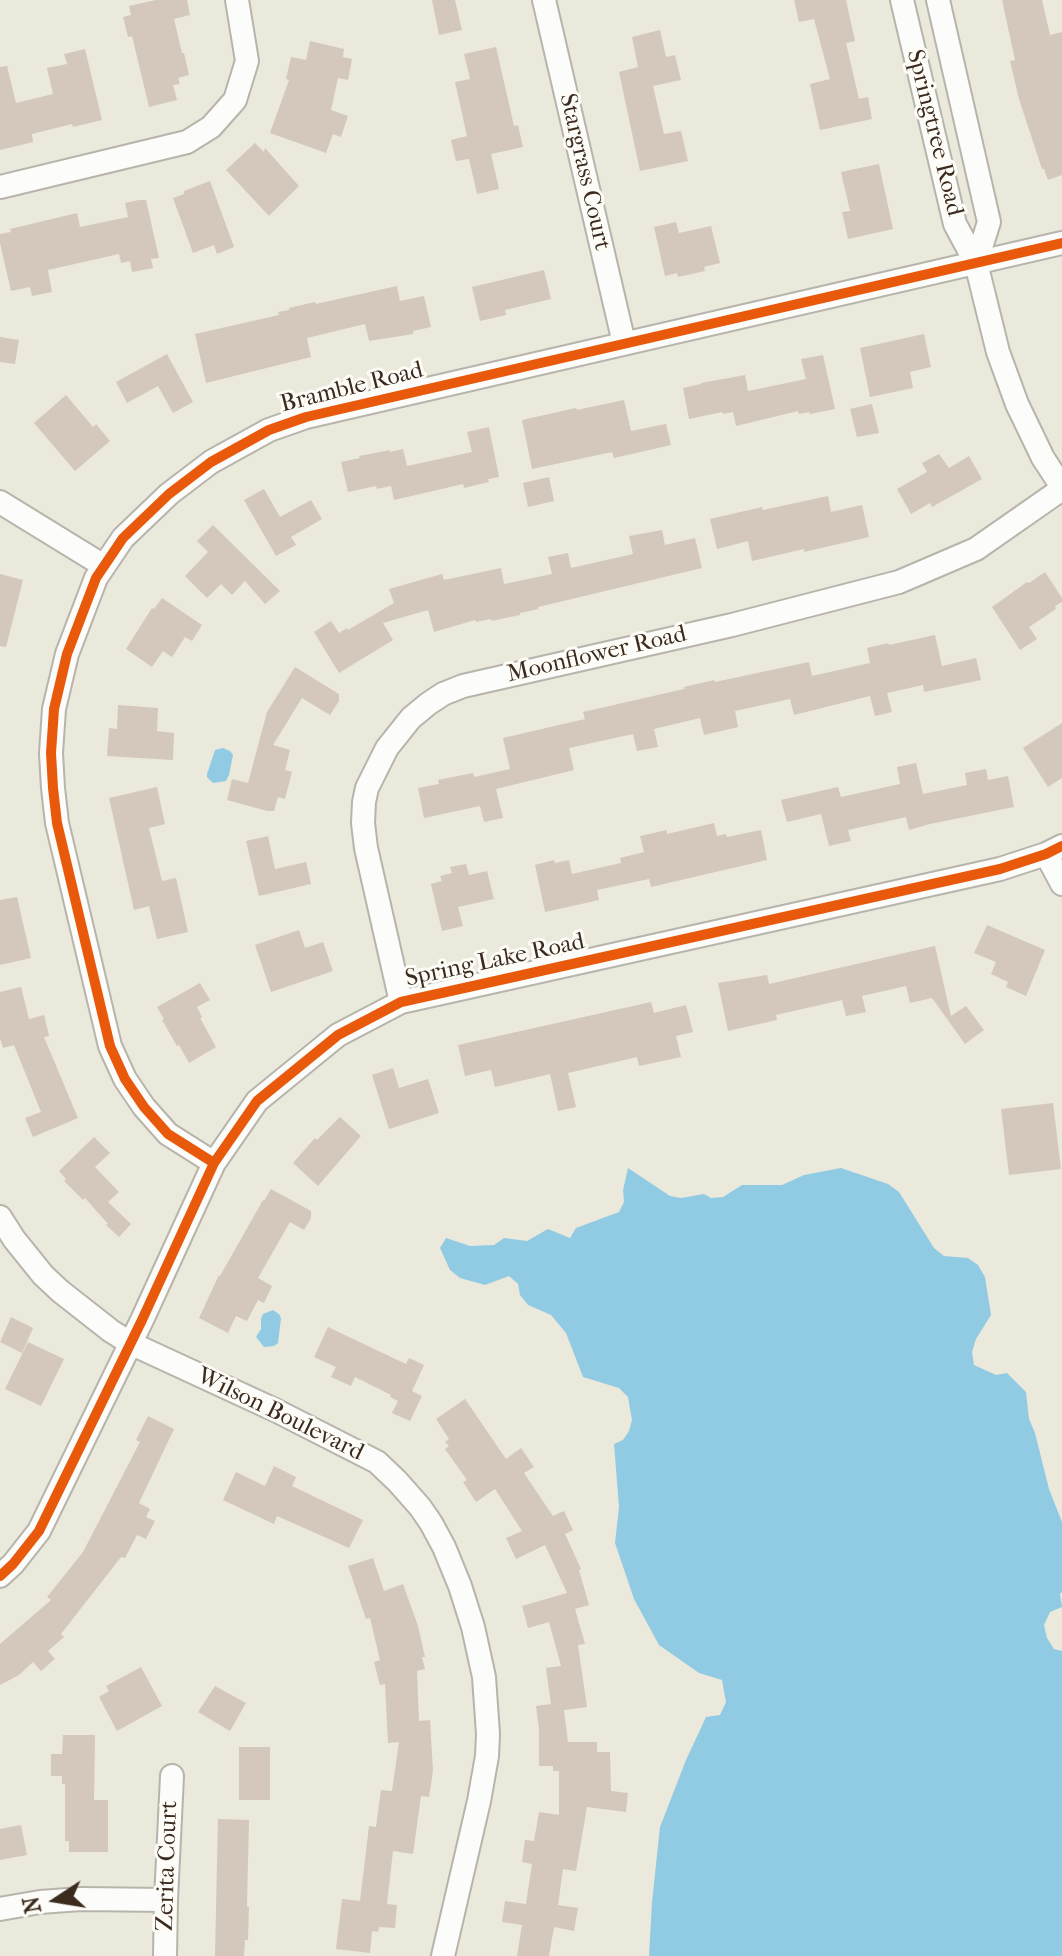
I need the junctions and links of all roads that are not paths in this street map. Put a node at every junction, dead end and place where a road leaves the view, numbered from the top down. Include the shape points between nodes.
1 (237, 0) edge
2 (544, 0) edge
3 (902, 0) edge
4 (938, 0) edge
5 (0, 187) edge
6 (1062, 243) edge
7 (976, 263) junction
8 (624, 343) junction
9 (1062, 488) edge
10 (0, 502) edge
11 (104, 566) junction
12 (1054, 850) edge
13 (1062, 884) edge
14 (401, 1002) junction
15 (214, 1163) junction
16 (0, 1217) edge
17 (130, 1343) junction
18 (0, 1576) edge
19 (172, 1776) dead end
20 (166, 1900) junction
21 (0, 1909) edge
22 (165, 1956) edge
23 (443, 1956) edge

1 - 5 street via 247,61 235,100 211,127 187,142
2 - 8 street, Stargrass Court
3 - 7 street, Springtree Road via 955,224
4 - 7 street, Springtree Road via 989,222
6 - 7 street, Bramble Road
7 - 8 street, Bramble Road
7 - 9 street, Springtree Road via 1017,404
8 - 11 street, Bramble Road via 332,410 269,430 211,462 169,494 123,538
9 - 14 street, Moonflower Road via 976,549 899,582 463,686 428,704 387,748 364,802 366,848
10 - 11 street
11 - 15 street, Bramble Road via 67,654 54,709 51,753 57,823 103,1025 125,1079 168,1134
12 - 13 street
12 - 14 street, Spring Lake Road via 985,872
14 - 15 street, Spring Lake Road via 338,1035 292,1070 257,1101
15 - 17 street, Spring Lake Road
16 - 17 street, Wilson Boulevard via 43,1275
17 - 18 street, Spring Lake Road via 39,1531
17 - 23 street, Wilson Boulevard via 377,1462 420,1507 444,1547 473,1627 488,1734 479,1801
19 - 20 street, Zerita Court
20 - 21 street via 81,1899
20 - 22 street, Zerita Court

